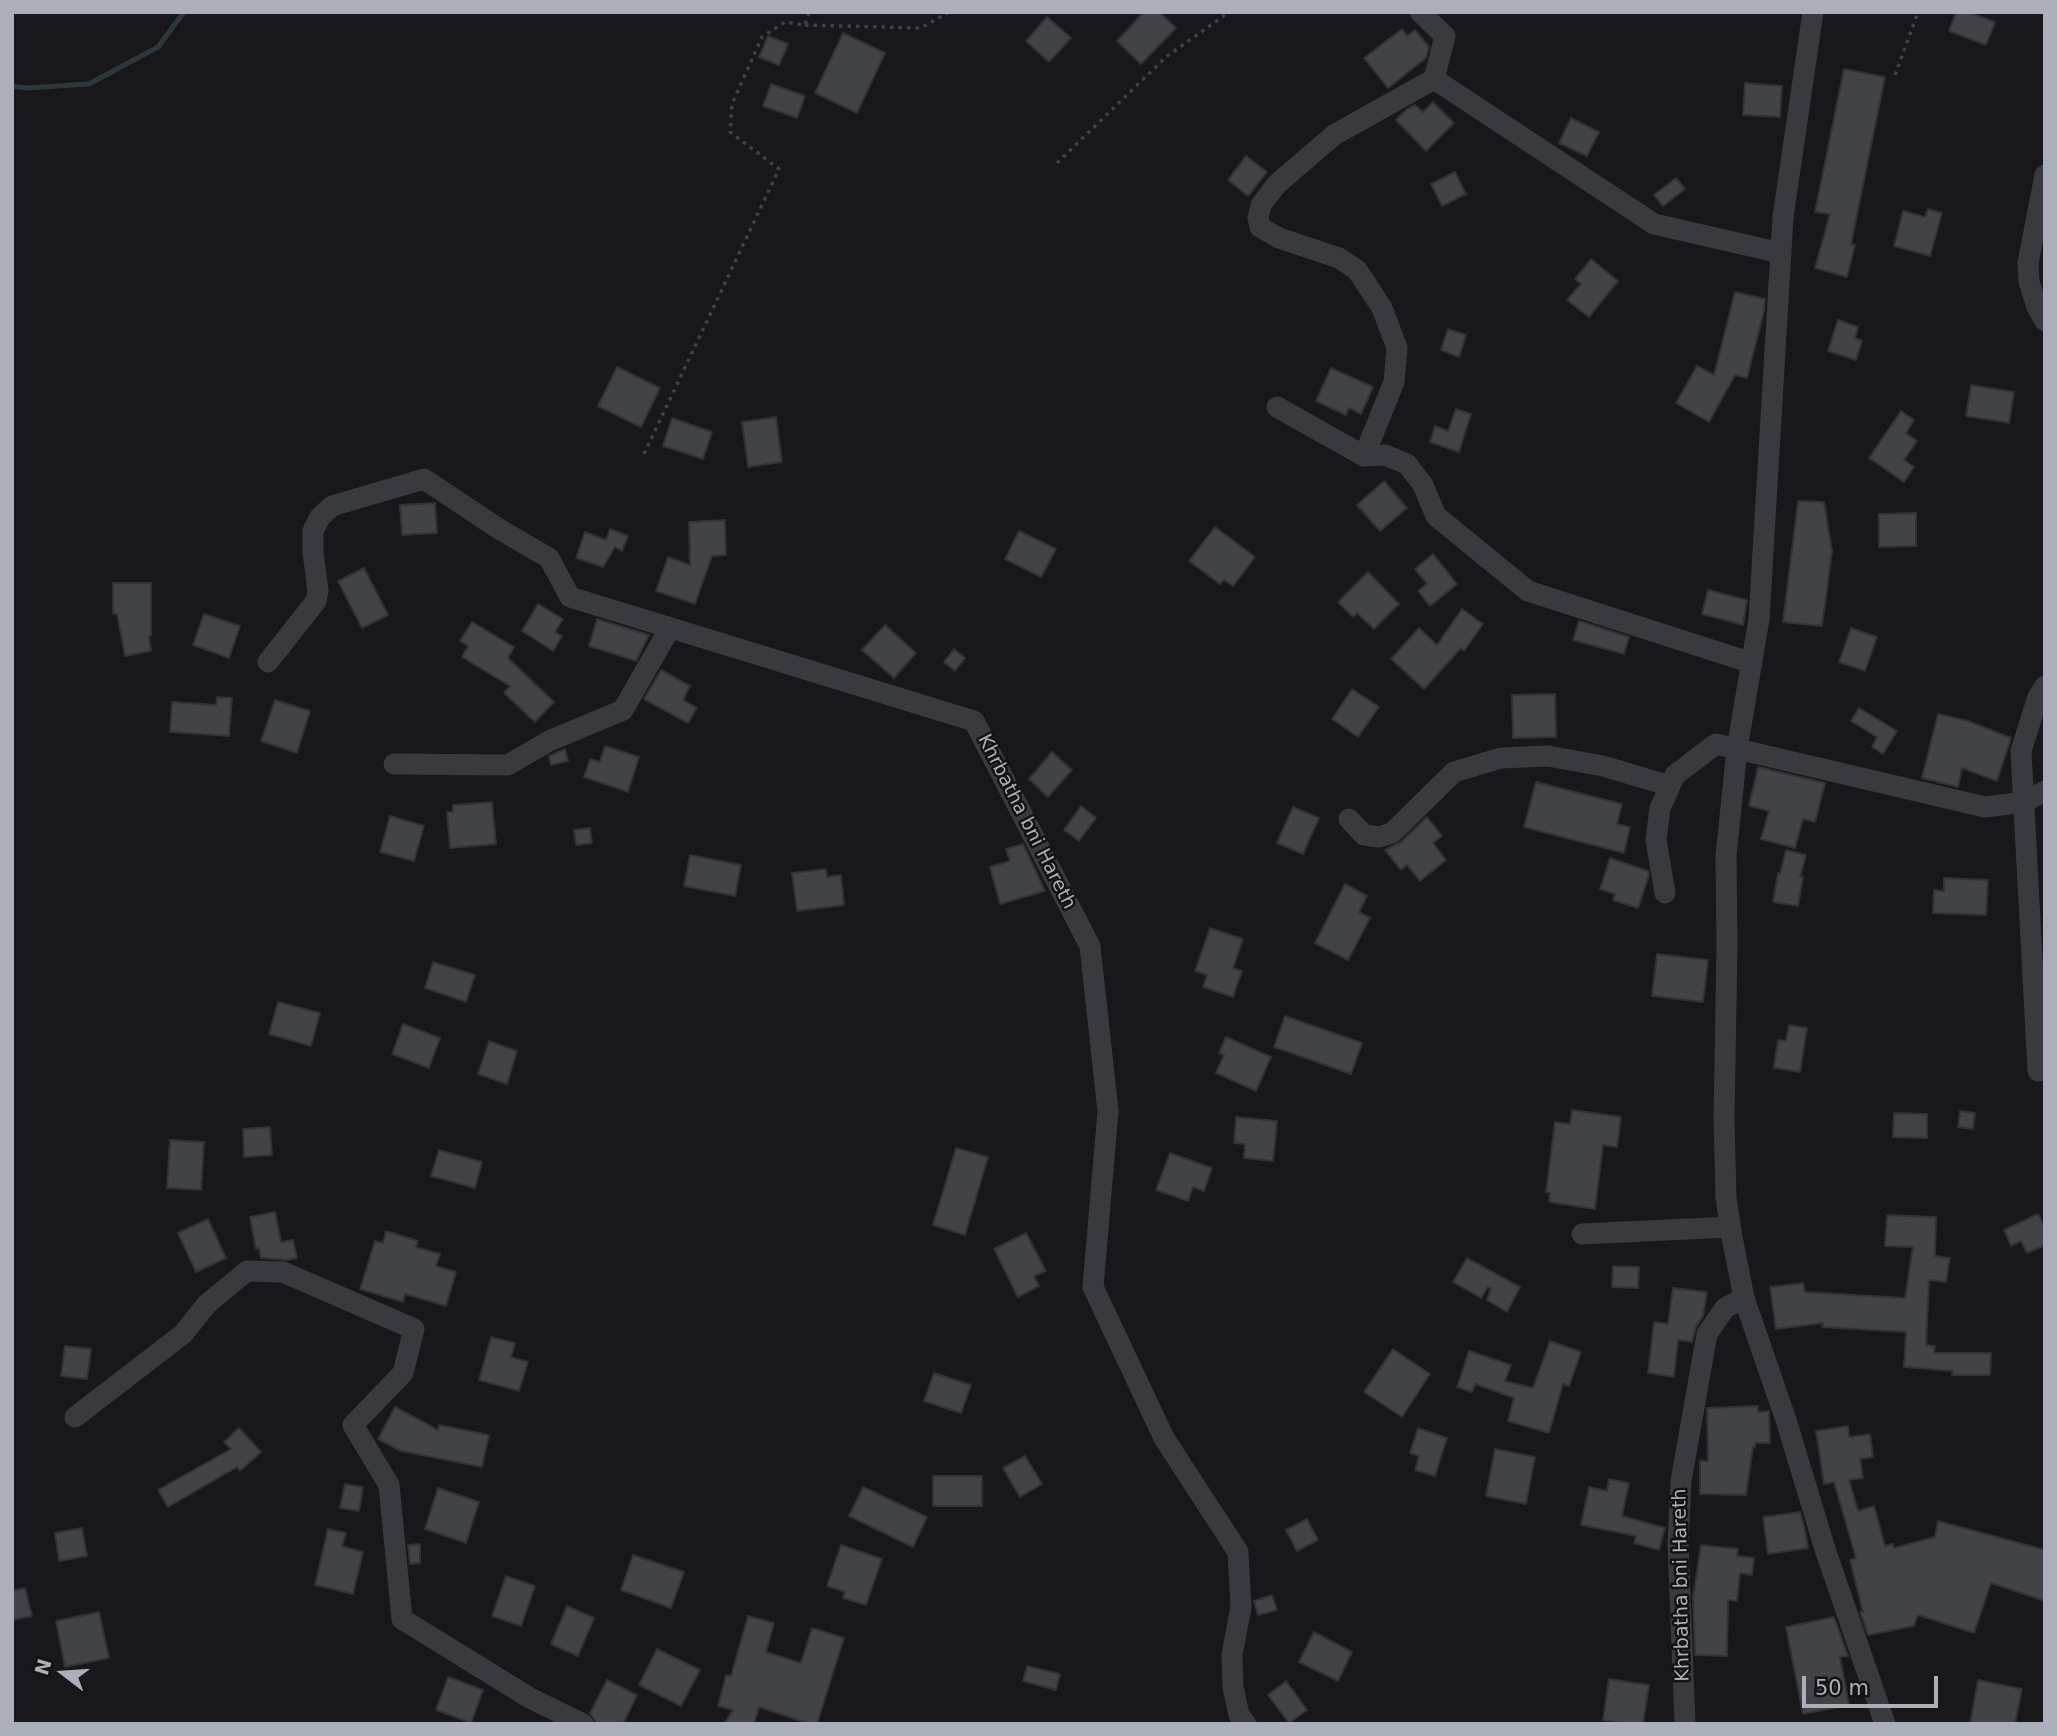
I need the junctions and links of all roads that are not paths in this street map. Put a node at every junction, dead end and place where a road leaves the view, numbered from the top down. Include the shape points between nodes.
1 (1420, 12) edge
2 (1812, 12) edge
3 (1434, 79) junction
4 (2045, 175) edge
5 (1781, 253) junction
6 (2045, 321) edge
7 (1277, 407) dead end
8 (1364, 456) junction
9 (670, 628) junction
10 (268, 662) dead end
11 (1752, 663) junction
12 (2045, 686) edge
13 (1737, 749) junction
14 (394, 764) dead end
15 (1670, 786) junction
16 (2045, 792) edge
17 (2024, 802) junction
18 (1349, 819) dead end
19 (1665, 893) dead end
20 (2045, 1070) edge
21 (1730, 1227) junction
22 (1581, 1234) dead end
23 (1744, 1298) junction
24 (75, 1417) dead end
25 (552, 1717) edge
26 (583, 1724) edge
27 (1246, 1724) edge
28 (1685, 1724) edge
29 (1885, 1724) edge

1 - 3 street via 1445,36
2 - 5 street
3 - 5 street via 1654,224
3 - 8 street via 1334,135 1277,184 1261,205 1258,218 1260,227 1279,238 1339,258 1357,270 1381,308 1397,348 1394,382
4 - 6 street via 2028,263 2029,282
5 - 11 street via 1759,619
7 - 8 street
8 - 11 street via 1385,455 1407,464 1423,485 1436,516 1528,591
9 - 10 street, Khrbatha bni Hareth via 570,597 549,558 425,479 332,506 320,517 313,531 316,601
9 - 14 street via 623,710 549,741 508,765
9 - 27 street, Khrbatha bni Hareth via 974,721 1090,946 1108,1111 1093,1287 1164,1438 1238,1552 1241,1607 1232,1655 1233,1687 1239,1715
11 - 13 street
12 - 17 street via 2021,751
13 - 15 street via 1716,744 1675,775
13 - 17 street via 1985,807
13 - 21 street via 1726,856 1724,1118
15 - 18 street via 1548,756 1501,758 1454,772 1392,833 1364,835
15 - 19 street via 1660,808 1656,840
16 - 17 street
17 - 20 street via 2038,1070
21 - 22 street
21 - 23 street
23 - 28 street, Khrbatha bni Hareth via 1725,1308 1707,1334 1681,1481 1678,1543
23 - 29 street
24 - 25 street via 183,1334 207,1304 247,1271 283,1272 414,1329 403,1373 353,1425 388,1485 402,1619 530,1698
25 - 26 street

